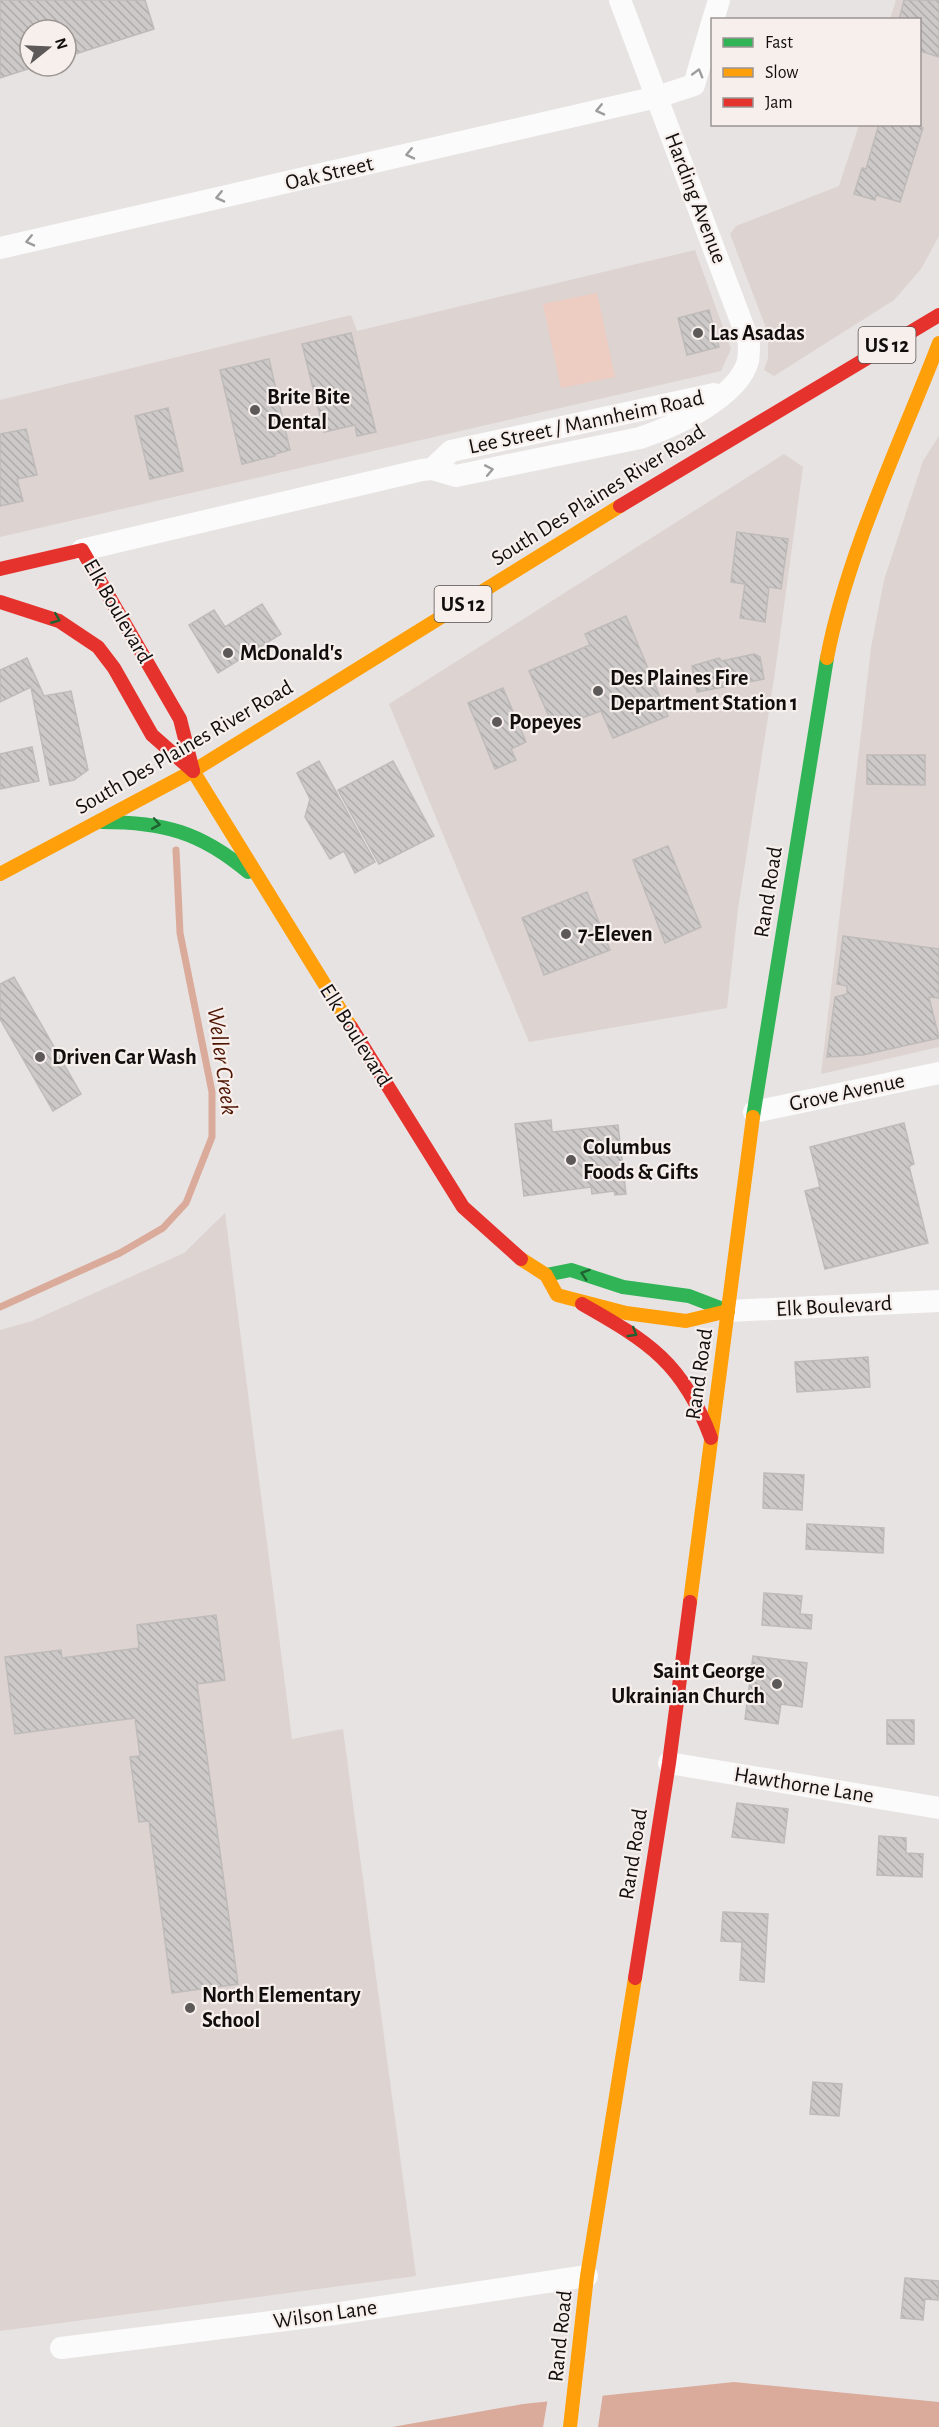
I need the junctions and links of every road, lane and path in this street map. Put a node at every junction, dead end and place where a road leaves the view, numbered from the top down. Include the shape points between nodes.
1 (620, 0) edge
2 (719, 0) edge
3 (714, 18) edge
4 (711, 28) edge
5 (657, 97) junction
6 (0, 248) edge
7 (939, 315) edge
8 (939, 343) edge
9 (724, 391) joint
10 (82, 550) junction
11 (0, 569) edge
12 (0, 602) edge
13 (193, 771) junction
14 (98, 822) junction
15 (0, 874) edge
16 (265, 888) junction
17 (939, 1073) edge
18 (754, 1112) junction
19 (546, 1275) junction
20 (939, 1301) edge
21 (582, 1304) junction
22 (729, 1311) junction
23 (711, 1440) junction
24 (669, 1763) junction
25 (939, 1808) edge
26 (587, 2276) junction
27 (62, 2348) dead end
28 (570, 2427) edge

1 - 5 street, Harding Avenue
2 - 3 street
5 -> 4 street, Oak Street via 694,85
5 -> 6 street, Oak Street
5 - 9 street, Harding Avenue via 749,342 747,361 738,378
7 - 13 main road, South Des Plaines River Road / US 12 via 625,503
8 - 18 main road, Rand Road via 856,552 832,633
9 - 10 street, Lee Street / Mannheim Road via 698,412 640,438 456,476 432,469
10 - 11 main road, Lee Street / Mannheim Road
10 - 13 main road, Elk Boulevard via 180,718
12 -> 13 main road, Elk Boulevard via 23,606 88,638 107,658 152,735
13 - 14 main road, South Des Plaines River Road
13 - 16 main road, Elk Boulevard
14 - 15 main road, South Des Plaines River Road
14 -> 16 main road via 141,821 184,829 234,859
16 - 19 main road, Elk Boulevard via 463,1208 511,1253
17 - 18 street, Grove Avenue
18 - 22 main road, Rand Road
19 - 21 main road, Elk Boulevard via 557,1295
22 -> 19 main road, Elk Boulevard via 689,1296 623,1287 571,1270
20 - 22 street, Elk Boulevard
21 - 22 main road, Elk Boulevard via 686,1321
21 -> 23 main road via 651,1344 673,1364 705,1417
22 - 23 main road, Rand Road
23 - 24 main road, Rand Road
24 - 25 street, Hawthorne Lane
24 - 26 main road, Rand Road
26 - 27 street, Wilson Lane via 334,2314
26 - 28 main road, Rand Road

